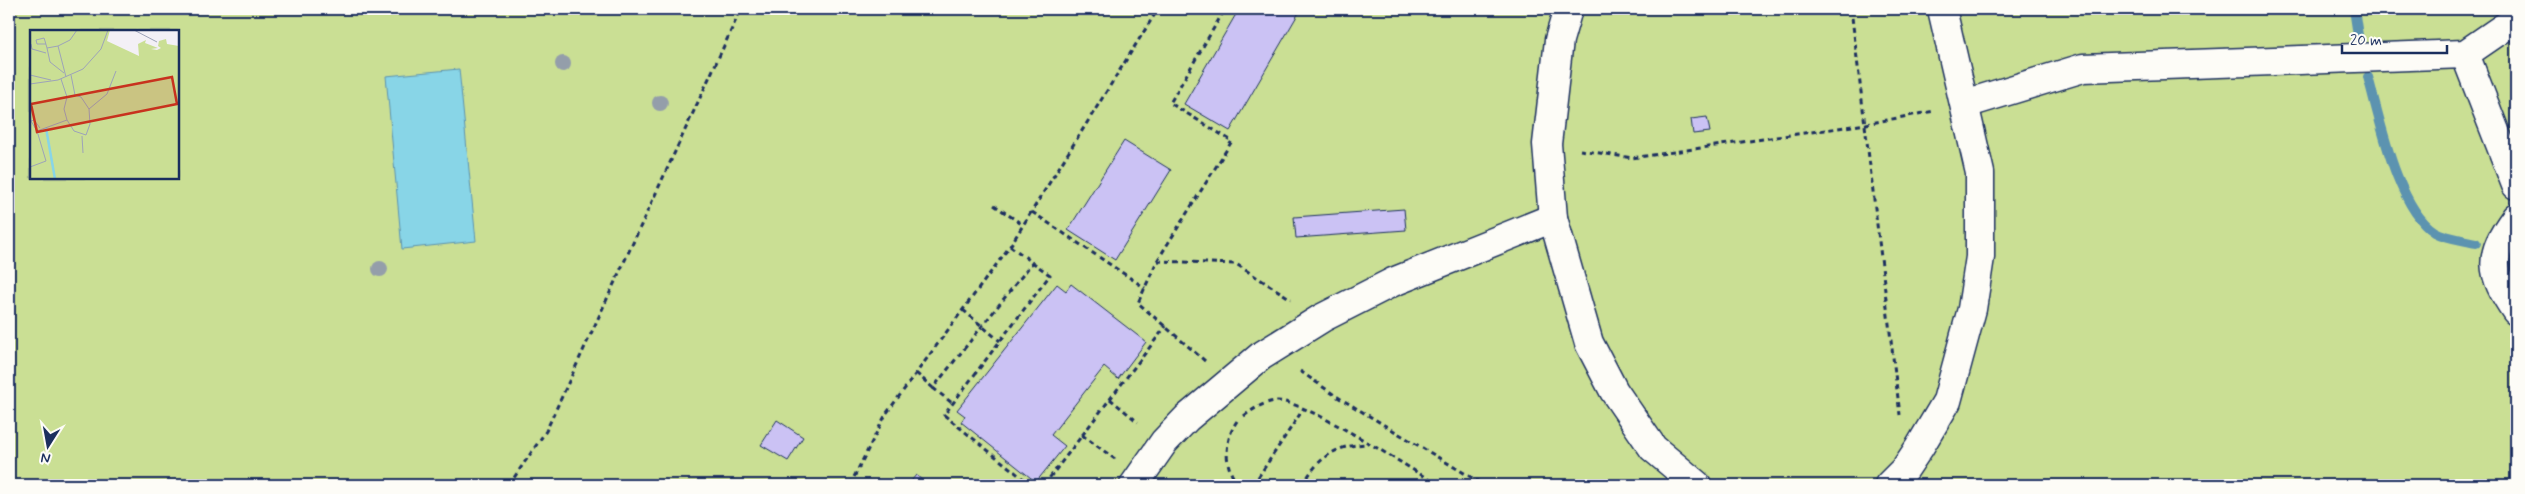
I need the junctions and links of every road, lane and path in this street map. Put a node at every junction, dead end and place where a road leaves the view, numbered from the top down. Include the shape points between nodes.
1 (741, 9) edge
2 (1158, 9) edge
3 (1225, 9) edge
4 (1568, 9) edge
5 (1851, 9) edge
6 (1942, 9) edge
7 (2516, 19) edge
8 (2465, 54) junction
9 (1965, 104) junction
10 (1866, 124) junction
11 (1547, 144) junction
12 (2516, 185) edge
13 (994, 205) dead end
14 (1032, 212) junction
15 (2516, 216) edge
16 (1553, 218) junction
17 (1023, 225) junction
18 (1010, 246) junction
19 (1157, 261) junction
20 (1032, 262) junction
21 (1145, 288) junction
22 (963, 310) junction
23 (2516, 311) edge
24 (1322, 318) junction
25 (982, 326) junction
26 (1166, 326) junction
27 (1000, 341) junction
28 (1281, 344) junction
29 (916, 373) junction
30 (1230, 383) junction
31 (933, 388) junction
32 (952, 403) junction
33 (1304, 408) junction
34 (1082, 435) junction
35 (1369, 444) junction
36 (1919, 448) junction
37 (1137, 481) edge
38 (509, 485) edge
39 (850, 485) edge
40 (1031, 485) edge
41 (1044, 485) edge
42 (1239, 485) edge
43 (1254, 485) edge
44 (1303, 485) edge
45 (1438, 485) edge
46 (1484, 485) edge
47 (1697, 485) edge
48 (1890, 485) edge

1 - 38 path via 546,431
2 - 14 path
3 - 19 path via 1170,103 1232,141
4 - 11 lane via 1560,40
5 - 10 path
6 - 9 lane
7 - 8 lane
8 - 9 lane via 2083,68
8 - 12 lane
9 - 10 path
9 - 36 lane via 1980,173 1980,257 1972,309 1947,401
10 - 11 path via 1632,158
10 - 36 path via 1902,430
11 - 16 lane
13 - 17 path
14 - 17 path
14 - 21 path
15 - 23 lane via 2500,243 2494,271
16 - 24 lane via 1393,282
16 - 47 lane via 1588,344 1652,448
17 - 18 path
18 - 20 path
18 - 22 path
19 - 21 path
19 - 24 path via 1236,264
20 - 25 path
20 - 27 path via 1050,275
21 - 26 path via 1138,303
22 - 25 path
22 - 29 path
24 - 28 lane
25 - 27 path
25 - 31 path
26 - 30 path
26 - 34 path
27 - 32 path
28 - 30 lane via 1261,356
28 - 46 path via 1293,366 1336,396
29 - 31 path
29 - 39 path via 886,414
30 - 37 lane via 1181,424
31 - 32 path
32 - 40 path via 944,415
33 - 35 path
33 - 42 path via 1279,401 1254,408 1235,422 1227,442 1228,462
33 - 43 path
34 - 37 path
34 - 41 path
35 - 44 path via 1351,445 1329,454 1313,467
35 - 45 path
36 - 48 lane

